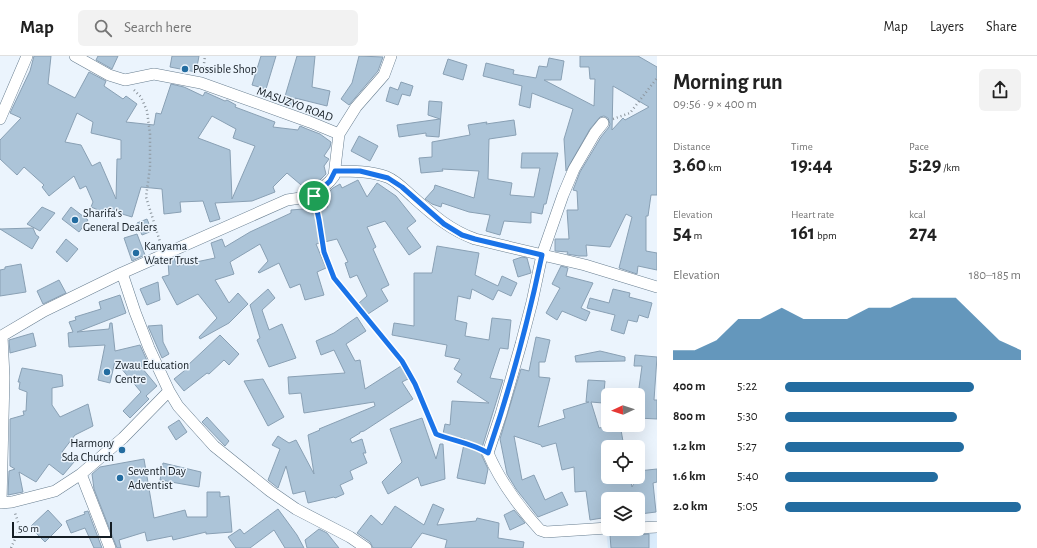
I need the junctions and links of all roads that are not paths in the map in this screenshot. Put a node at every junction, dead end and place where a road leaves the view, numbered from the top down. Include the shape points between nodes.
1 (27, 56) edge
2 (75, 56) edge
3 (391, 56) edge
4 (0, 119) edge
5 (603, 123) road end
6 (339, 134) junction
7 (335, 171) junction
8 (542, 255) junction
9 (122, 273) junction
10 (657, 286) edge
11 (1, 336) edge
12 (169, 392) junction
13 (81, 474) junction
14 (0, 495) edge
15 (657, 527) edge
16 (601, 528) edge
17 (645, 528) edge
18 (110, 548) edge
19 (366, 548) edge

1 - 4 street
2 - 6 street, MASUZYO ROAD via 109,75 125,80 154,74 201,83
3 - 6 street, MASUZYO ROAD via 384,74 356,107
5 - 8 street via 574,169
6 - 7 street
7 - 8 street via 360,171 388,178 444,224 462,235
7 - 9 street via 330,181 314,196 287,200
8 - 10 street
8 - 16 street via 519,351 488,453 503,482 540,530 546,532
9 - 11 street via 44,311
9 - 12 street via 135,312
11 - 14 street via 4,377
12 - 13 street via 123,438
12 - 19 street via 178,406 214,446 242,470 296,509
13 - 14 street via 55,491 1,503
13 - 18 street
15 - 17 street

